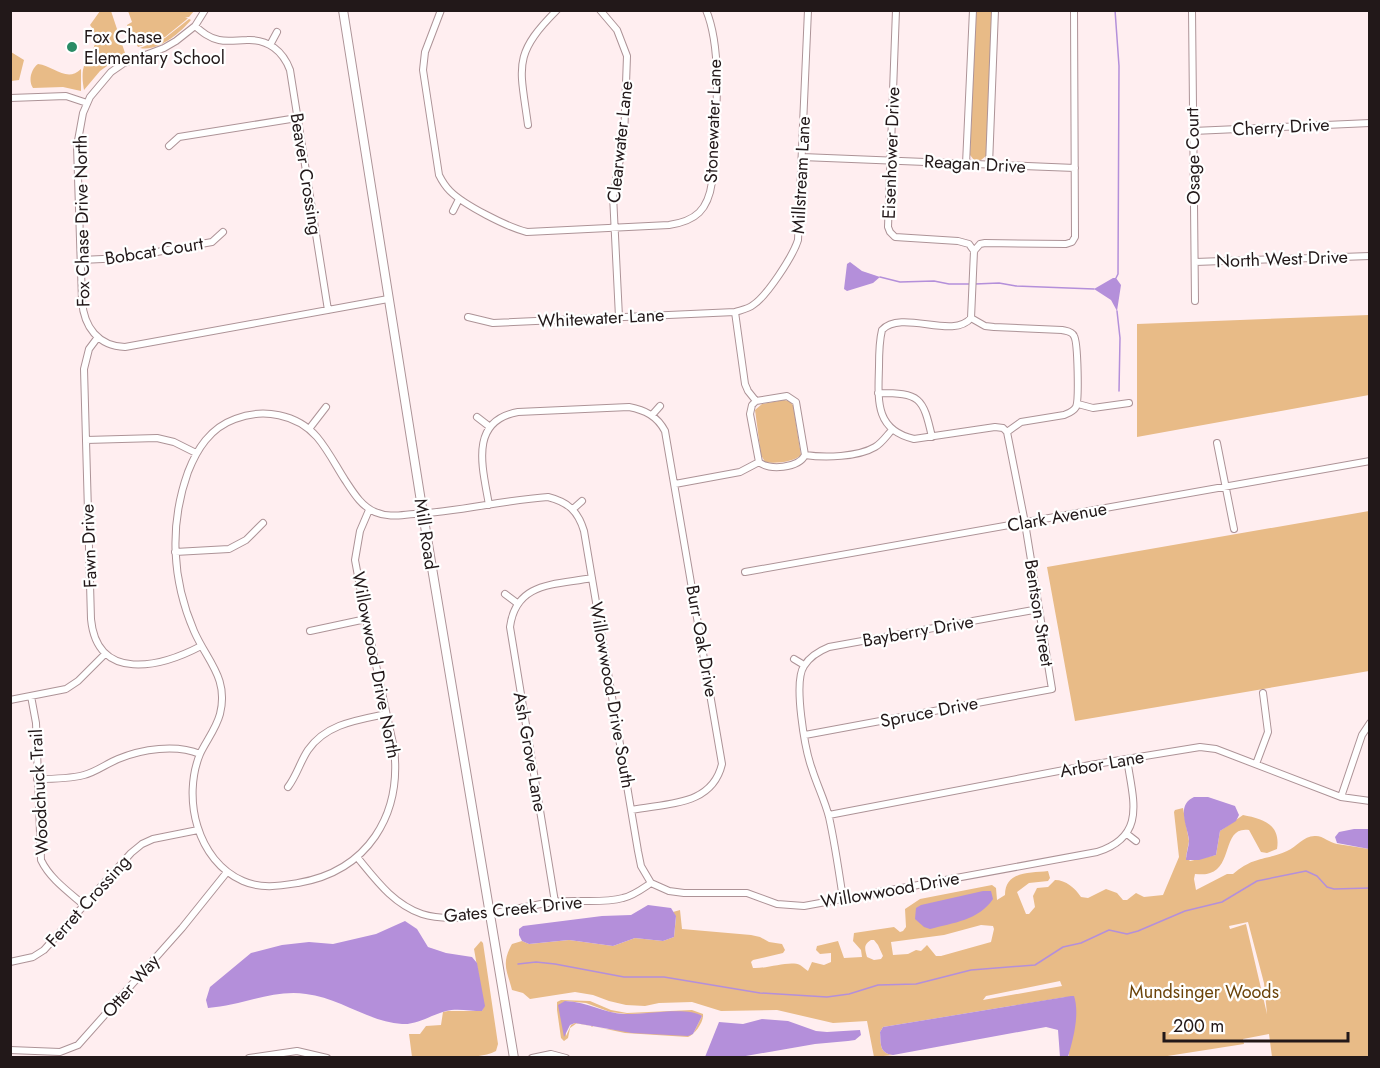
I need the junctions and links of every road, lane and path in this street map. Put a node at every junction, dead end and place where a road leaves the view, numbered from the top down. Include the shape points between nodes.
1 (205, 10) edge
2 (343, 10) edge
3 (441, 10) edge
4 (558, 10) edge
5 (600, 10) edge
6 (706, 10) edge
7 (808, 10) edge
8 (896, 10) edge
9 (973, 10) edge
10 (995, 10) edge
11 (1074, 10) edge
12 (1192, 10) edge
13 (195, 26) junction
14 (277, 32) dead end
15 (270, 45) junction
16 (10, 98) edge
17 (87, 103) junction
18 (297, 118) junction
19 (1370, 123) edge
20 (528, 125) dead end
21 (1193, 131) junction
22 (169, 146) dead end
23 (802, 157) junction
24 (890, 160) junction
25 (966, 164) junction
26 (989, 165) junction
27 (1075, 168) junction
28 (459, 199) junction
29 (453, 211) dead end
30 (614, 228) junction
31 (223, 232) dead end
32 (974, 251) junction
33 (1370, 255) edge
34 (81, 260) junction
35 (1195, 262) junction
36 (388, 299) junction
37 (1195, 301) dead end
38 (328, 310) junction
39 (735, 312) junction
40 (468, 316) dead end
41 (619, 317) junction
42 (971, 318) junction
43 (98, 337) junction
44 (878, 393) junction
45 (756, 401) junction
46 (1129, 403) dead end
47 (1078, 404) junction
48 (660, 406) dead end
49 (326, 407) dead end
50 (652, 415) junction
51 (477, 417) dead end
52 (490, 427) junction
53 (309, 429) junction
54 (892, 430) junction
55 (1007, 432) junction
56 (932, 437) junction
57 (86, 440) junction
58 (1216, 443) dead end
59 (196, 453) junction
60 (805, 455) junction
61 (1370, 461) edge
62 (759, 462) junction
63 (675, 484) junction
64 (1225, 486) junction
65 (582, 501) dead end
66 (489, 505) junction
67 (573, 509) junction
68 (369, 510) junction
69 (423, 514) junction
70 (263, 523) dead end
71 (1025, 523) junction
72 (1233, 529) dead end
73 (175, 552) junction
74 (745, 573) dead end
75 (592, 578) junction
76 (505, 594) dead end
77 (517, 603) junction
78 (1039, 609) junction
79 (366, 619) junction
80 (310, 631) dead end
81 (201, 646) junction
82 (105, 654) junction
83 (794, 659) dead end
84 (804, 665) junction
85 (1052, 689) joint
86 (1263, 693) dead end
87 (31, 696) junction
88 (10, 700) edge
89 (386, 714) junction
90 (1370, 723) edge
91 (805, 735) junction
92 (200, 754) junction
93 (1127, 759) junction
94 (1256, 764) junction
95 (37, 779) junction
96 (288, 787) dead end
97 (1341, 796) junction
98 (1370, 801) edge
99 (632, 810) junction
100 (829, 816) junction
101 (198, 830) junction
102 (1127, 834) junction
103 (1136, 841) dead end
104 (357, 857) junction
105 (227, 872) junction
106 (651, 883) junction
107 (843, 899) junction
108 (555, 902) junction
109 (85, 906) junction
110 (490, 913) junction
111 (10, 962) edge
112 (14, 1053) edge
113 (249, 1058) edge
114 (327, 1058) edge
115 (514, 1058) edge
116 (532, 1058) edge
117 (566, 1058) edge

1 - 13 street, Fox Chase Drive North
2 - 36 street, Mill Road
3 - 28 street via 425,52 424,86 439,175
4 - 20 street via 538,29 524,53 521,67
5 - 30 street, Clearwater Lane via 617,30 627,56 624,139 613,195
6 - 30 street, Stonewater Lane via 715,41 717,73 710,195 705,207 684,223
7 - 23 street, Millstream Lane
8 - 24 street, Eisenhower Drive
9 - 25 street
10 - 26 street
11 - 27 street
12 - 21 street, Osage Court
13 - 15 street via 217,40 259,40
13 - 17 street, Fox Chase Drive North via 164,48 111,72
14 - 15 street
15 - 18 street, Beaver Crossing via 282,55 290,70
16 - 17 street via 63,96
17 - 34 street, Fox Chase Drive North via 77,146
18 - 22 street via 178,137
18 - 38 street, Beaver Crossing
19 - 21 street, Cherry Drive
21 - 35 street, Osage Court
23 - 24 street, Reagan Drive
23 - 39 street, Millstream Lane via 795,250 763,296 754,305
24 - 25 street, Reagan Drive
24 - 32 street, Eisenhower Drive via 890,232 902,238 965,242
25 - 26 street, Reagan Drive
26 - 27 street, Reagan Drive
27 - 32 street via 1076,231 1072,242 991,242 980,244
28 - 29 street
28 - 30 street, Stonewater Lane via 527,232
30 - 41 street, Clearwater Lane
31 - 34 street, Bobcat Court via 212,242 123,258
32 - 42 street
33 - 35 street, North West Drive
34 - 43 street, Fox Chase Drive North via 84,316
35 - 37 street, Osage Court
36 - 38 street
36 - 69 street, Mill Road
38 - 43 street via 129,346 113,345
39 - 41 street, Whitewater Lane
39 - 45 street via 745,384
40 - 41 street, Whitewater Lane via 493,323
42 - 44 street via 960,326 886,325 880,336
42 - 47 street via 985,326 1070,331 1076,341
43 - 57 street, Fawn Drive via 89,349 84,369
44 - 54 street via 881,412
44 - 56 street via 902,393 918,400 925,407
45 - 60 street via 787,396 796,402
45 - 62 street via 750,413
46 - 47 street via 1093,408
47 - 55 street via 1071,413 1021,422
48 - 50 street
49 - 53 street
50 - 52 street via 629,406 524,411 505,416
50 - 63 street, Burr Oak Drive via 667,436
51 - 52 street
52 - 66 street via 482,451
53 - 59 street, Willowwood Drive North via 281,416 244,416 220,426
53 - 68 street, Willowwood Drive North
54 - 56 street via 914,439
54 - 60 street via 871,449 832,456
55 - 56 street via 995,427
55 - 71 street, Bentson Street
57 - 59 street via 157,438
57 - 82 street, Fawn Drive via 92,619 95,639
58 - 64 street
59 - 73 street, Willowwood Drive North via 181,494
60 - 62 street via 798,462 770,468
61 - 64 street, Clark Avenue
62 - 63 street via 740,472
63 - 99 street, Burr Oak Drive via 722,764 711,788 699,796
64 - 71 street, Clark Avenue
64 - 72 street
65 - 67 street
66 - 67 street via 548,497
66 - 69 street
67 - 75 street, Willowwood Drive South via 582,522
68 - 69 street via 393,516
68 - 79 street, Willowwood Drive North via 360,531 355,560
69 - 110 street, Mill Road
70 - 73 street via 246,540 229,549
71 - 74 street, Clark Avenue
71 - 78 street, Bentson Street
73 - 81 street, Willowwood Drive North via 180,591
75 - 77 street via 536,588
75 - 99 street, Willowwood Drive South
76 - 77 street
77 - 108 street, Ash Grove Lane via 510,633
78 - 84 street, Bayberry Drive via 829,647
78 - 85 street, Bentson Street
79 - 80 street
79 - 89 street, Willowwood Drive North
81 - 82 street via 177,657 132,665
81 - 92 street, Willowwood Drive North via 214,664 223,696 220,716
82 - 87 street via 73,685
83 - 84 street
84 - 91 street via 798,693
85 - 91 street, Spruce Drive
86 - 94 street via 1268,732
87 - 88 street
87 - 95 street, Woodchuck Trail via 36,723
89 - 96 street via 348,722 326,732 308,750
89 - 104 street, Willowwood Drive North via 396,765 391,807 376,836
90 - 97 street via 1362,735
91 - 100 street via 811,767
92 - 95 street via 182,748 162,749 119,759 86,775
92 - 101 street, Willowwood Drive North via 192,789
93 - 94 street, Arbor Lane via 1200,747
93 - 100 street, Arbor Lane
93 - 102 street via 1134,804
94 - 97 street, Arbor Lane
95 - 109 street, Woodchuck Trail via 41,860 53,878
97 - 98 street, Arbor Lane
99 - 106 street, Willowwood Drive South via 639,858
100 - 107 street
101 - 105 street, Willowwood Drive North
101 - 109 street, Ferret Crossing via 142,844
102 - 103 street
102 - 107 street, Willowwood Drive via 1113,846 1097,852
104 - 105 street, Willowwood Drive North via 321,877 279,886 250,884
104 - 110 street, Gates Creek Drive via 388,893 413,910 449,918
105 - 112 street, Otter Way via 78,1045 60,1053
106 - 107 street, Willowwood Drive via 684,893 747,892 777,904 795,906
106 - 108 street, Gates Creek Drive via 619,899
108 - 110 street, Gates Creek Drive
109 - 111 street, Ferret Crossing via 44,950
110 - 115 street, Mill Road
113 - 114 street via 297,1051
116 - 117 street via 551,1054

